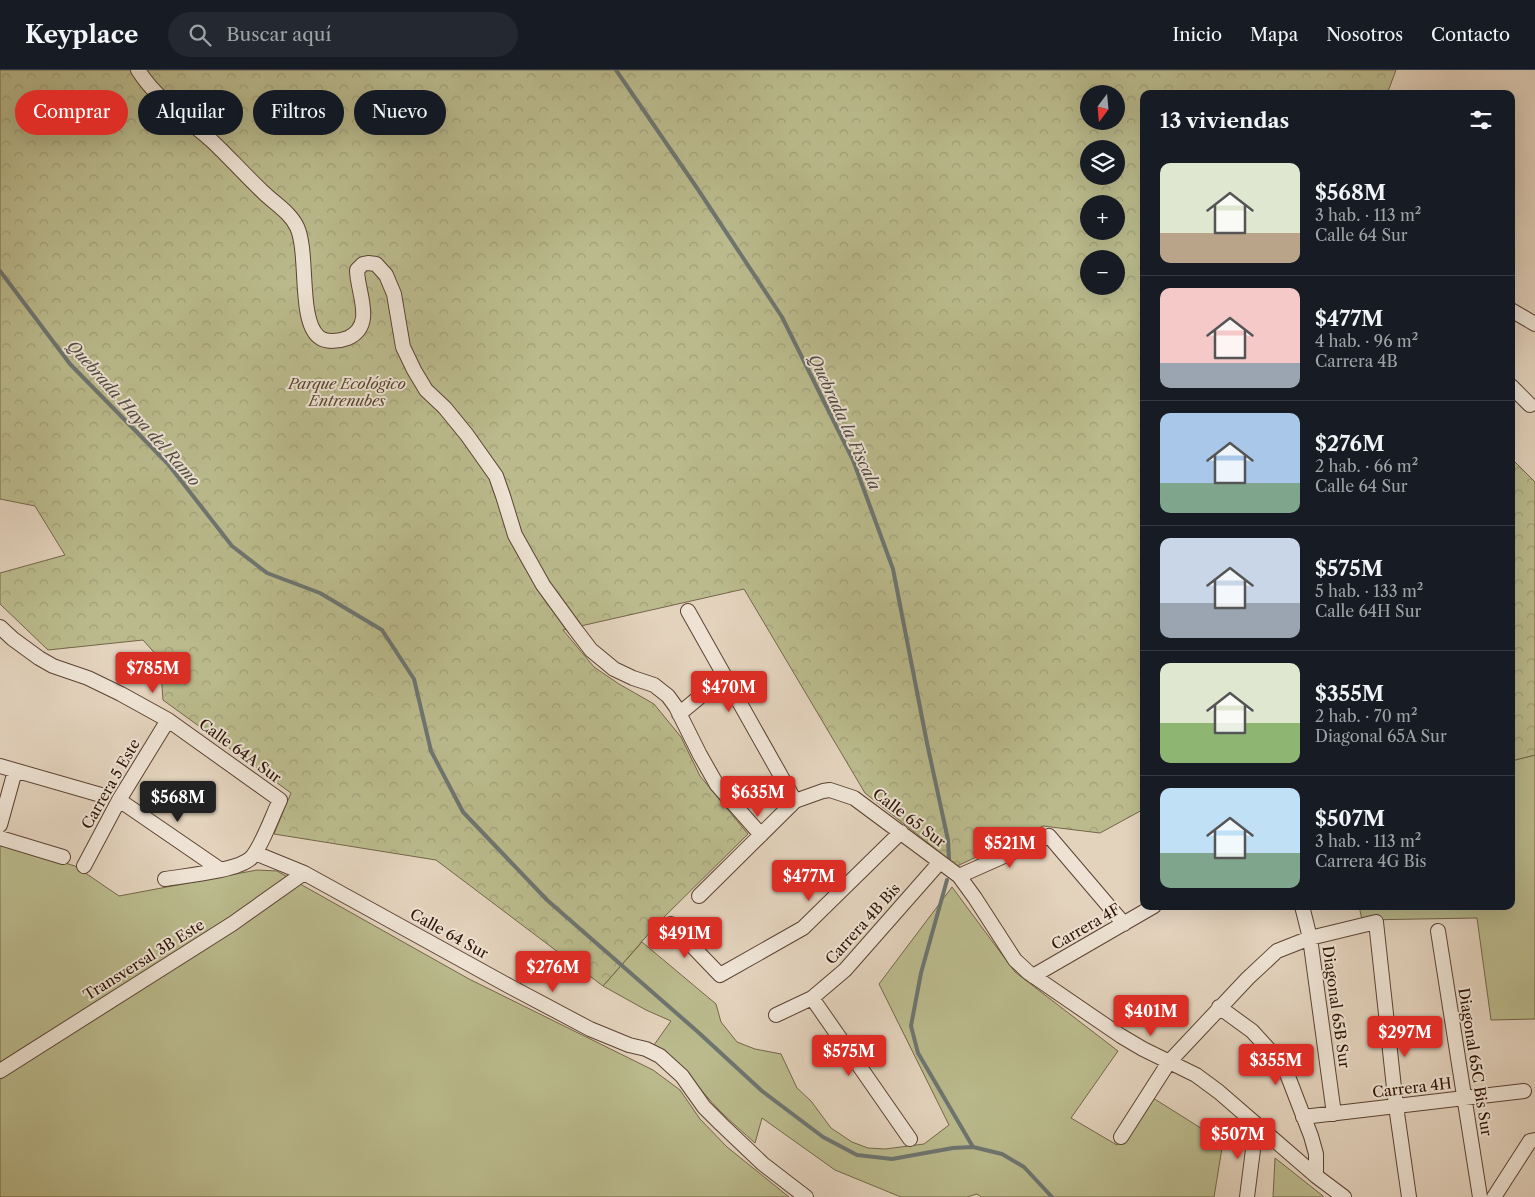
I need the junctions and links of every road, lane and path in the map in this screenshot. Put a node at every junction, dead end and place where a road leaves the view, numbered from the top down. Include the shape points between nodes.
1 (138, 70) edge
2 (1515, 312) edge
3 (1535, 324) edge
4 (1515, 390) edge
5 (1530, 405) dead end
6 (688, 611) dead end
7 (0, 627) edge
8 (725, 676) junction
9 (679, 714) junction
10 (168, 720) junction
11 (0, 766) edge
12 (15, 771) junction
13 (101, 795) dead end
14 (119, 800) junction
15 (795, 801) junction
16 (0, 825) edge
17 (901, 832) junction
18 (761, 835) junction
19 (0, 838) edge
20 (255, 853) junction
21 (63, 857) dead end
22 (940, 862) junction
23 (84, 866) dead end
24 (228, 868) junction
25 (304, 873) junction
26 (959, 876) junction
27 (165, 879) dead end
28 (699, 896) dead end
29 (1147, 910) edge
30 (1303, 910) edge
31 (671, 924) dead end
32 (1124, 924) junction
33 (1438, 932) dead end
34 (1310, 938) junction
35 (1033, 976) junction
36 (812, 998) junction
37 (1219, 1007) junction
38 (776, 1015) dead end
39 (1169, 1062) junction
40 (0, 1071) edge
41 (1524, 1092) dead end
42 (1464, 1098) junction
43 (1396, 1106) junction
44 (1334, 1114) junction
45 (1303, 1117) junction
46 (1256, 1126) junction
47 (1121, 1137) dead end
48 (910, 1139) dead end
49 (1532, 1141) edge
50 (1316, 1176) junction
51 (806, 1197) edge
52 (1247, 1197) edge
53 (1344, 1197) edge
54 (1409, 1197) edge
55 (1480, 1197) edge
56 (1494, 1197) edge

1 - 9 street via 163,100 217,146 296,225 302,248 306,304 313,329 319,337 339,341 361,329 363,306 357,270 368,263 380,267 394,294 403,347 414,370 426,390 467,435 496,476 515,535 543,585 591,650 614,669 654,684 668,696
2 - 3 street
4 - 5 street
6 - 8 street
7 - 10 street, Calle 64A Sur via 39,658 135,701
8 - 9 street
8 - 15 street
9 - 18 street via 717,785
10 - 14 street, Carrera 5 Este
10 - 20 street, Calle 64A Sur via 280,800
11 - 12 street
12 - 13 street
12 - 16 street
14 - 23 street, Carrera 5 Este
14 - 24 street
15 - 17 street, Calle 65 Sur via 823,791 838,792 854,798
15 - 18 street
17 - 22 street, Calle 65 Sur
17 - 31 street via 803,928 720,975
18 - 28 street
19 - 21 street
20 - 24 street via 250,859
20 - 25 street, Calle 64 Sur
22 - 26 street, Calle 65 Sur
22 - 36 street, Carrera 4B Bis via 846,970
24 - 27 street
25 - 40 street, Transversal 3B Este via 232,924
25 - 51 street, Calle 64 Sur via 590,1029 660,1056 682,1076 721,1124
26 - 32 street via 1049,836
26 - 35 street, Calle 65 Sur via 1015,960
29 - 32 street, Carrera 4F
30 - 34 street, Diagonal 65B Sur
32 - 35 street, Carrera 4F
33 - 42 street, Diagonal 65C Bis Sur
34 - 37 street via 1277,951
34 - 43 street via 1376,922
34 - 44 street, Diagonal 65B Sur
35 - 39 street, Calle 65 Sur via 1121,1036
36 - 38 street, Carrera 4B Bis
36 - 48 street
37 - 39 street
37 - 45 street via 1252,1031 1284,1066
39 - 46 street, Calle 65 Sur via 1196,1075
39 - 47 street
41 - 42 street, Carrera 4H
42 - 43 street, Carrera 4H
42 - 55 street, Diagonal 65C Bis Sur
43 - 44 street, Carrera 4H
43 - 54 street
44 - 45 street, Carrera 4H
45 - 50 street via 1316,1154
46 - 50 street, Calle 65 Sur
46 - 52 street
49 - 56 street
50 - 53 street, Calle 65 Sur

